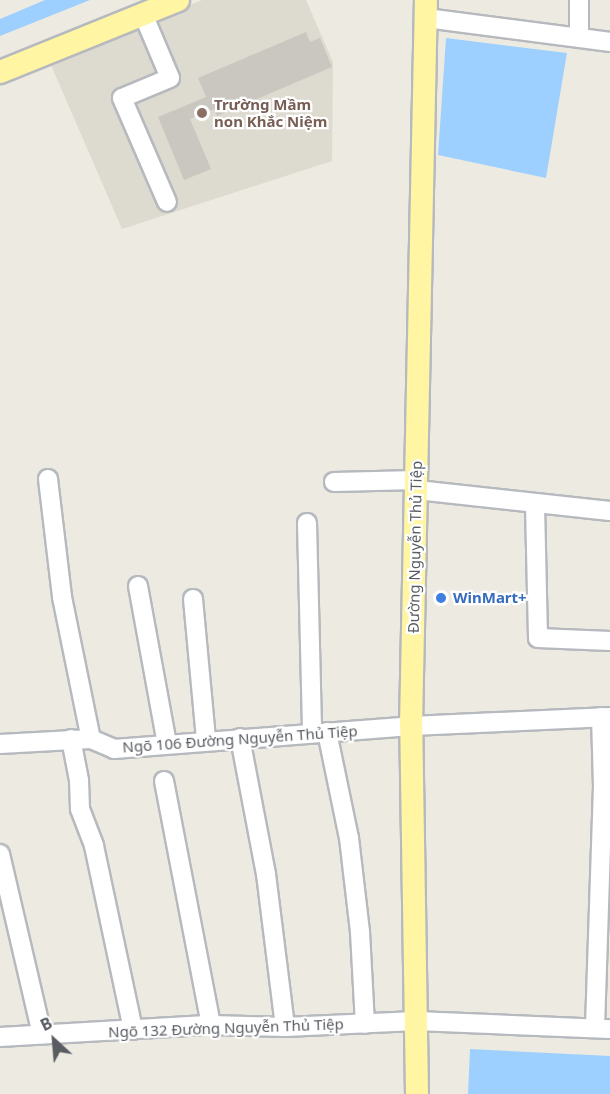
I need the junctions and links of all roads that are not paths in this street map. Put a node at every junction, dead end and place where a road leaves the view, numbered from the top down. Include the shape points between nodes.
1 (178, 0) edge
2 (579, 0) edge
3 (426, 9) edge
4 (143, 14) junction
5 (579, 38) junction
6 (610, 42) edge
7 (0, 72) edge
8 (167, 202) dead end
9 (48, 479) dead end
10 (334, 482) dead end
11 (417, 485) junction
12 (535, 505) junction
13 (610, 511) edge
14 (307, 523) dead end
15 (138, 586) dead end
16 (193, 599) dead end
17 (610, 641) edge
18 (606, 717) edge
19 (411, 726) junction
20 (319, 733) junction
21 (240, 738) junction
22 (71, 739) junction
23 (91, 739) junction
24 (206, 740) junction
25 (0, 744) edge
26 (166, 744) junction
27 (164, 781) dead end
28 (0, 854) edge
29 (416, 1021) junction
30 (365, 1024) junction
31 (211, 1025) junction
32 (285, 1027) junction
33 (603, 1028) edge
34 (134, 1030) junction
35 (42, 1034) junction
36 (0, 1037) edge
37 (417, 1094) edge

1 - 4 main road
2 - 5 street
3 - 5 street
3 - 11 main road, Đường Nguyễn Thủ Tiệp
4 - 7 main road
4 - 8 street via 170,78 122,98
5 - 6 street
9 - 23 street via 62,597
10 - 11 street
11 - 12 street
11 - 19 main road, Đường Nguyễn Thủ Tiệp
12 - 13 street
12 - 17 street via 538,638
14 - 20 street
15 - 26 street
16 - 24 street
18 - 19 street, Ngõ 106 Đường Nguyễn Thủ Tiệp
18 - 33 street
19 - 20 street, Ngõ 106 Đường Nguyễn Thủ Tiệp
19 - 29 main road, Đường Nguyễn Thủ Tiệp
20 - 21 street, Ngõ 106 Đường Nguyễn Thủ Tiệp
20 - 30 street via 349,838
21 - 24 street, Ngõ 106 Đường Nguyễn Thủ Tiệp
21 - 32 street via 266,874
22 - 23 street, Ngõ 106 Đường Nguyễn Thủ Tiệp
22 - 25 street, Ngõ 106 Đường Nguyễn Thủ Tiệp
22 - 34 street via 80,809 94,846
23 - 26 street, Ngõ 106 Đường Nguyễn Thủ Tiệp via 114,749
24 - 26 street, Ngõ 106 Đường Nguyễn Thủ Tiệp
27 - 31 street
28 - 35 street
29 - 30 street, Ngõ 132 Đường Nguyễn Thủ Tiệp
29 - 33 street, Ngõ 132 Đường Nguyễn Thủ Tiệp
29 - 37 main road, Đường Nguyễn Thủ Tiệp
30 - 32 street, Ngõ 132 Đường Nguyễn Thủ Tiệp
31 - 32 street, Ngõ 132 Đường Nguyễn Thủ Tiệp
31 - 34 street, Ngõ 132 Đường Nguyễn Thủ Tiệp
34 - 35 street, Ngõ 132 Đường Nguyễn Thủ Tiệp
35 - 36 street, Ngõ 132 Đường Nguyễn Thủ Tiệp

